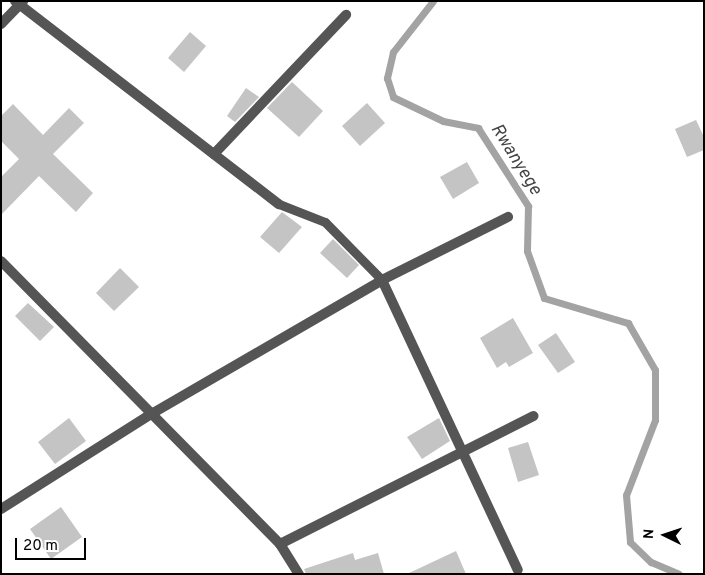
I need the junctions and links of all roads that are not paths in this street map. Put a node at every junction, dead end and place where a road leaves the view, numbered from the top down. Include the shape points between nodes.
1 (19, 2) edge
2 (346, 15) dead end
3 (1, 24) edge
4 (214, 154) junction
5 (279, 204) joint
6 (508, 217) dead end
7 (1, 261) edge
8 (382, 280) junction
9 (153, 413) junction
10 (533, 416) dead end
11 (462, 452) junction
12 (1, 509) edge
13 (280, 544) junction
14 (518, 570) dead end
15 (299, 574) edge

1 - 3 street
1 - 4 street
2 - 4 street
4 - 5 street
5 - 8 lane via 325,222
6 - 8 street
7 - 9 street
8 - 9 street
8 - 11 street
9 - 12 street
9 - 13 street
10 - 11 street
11 - 13 street
11 - 14 street
13 - 15 street

